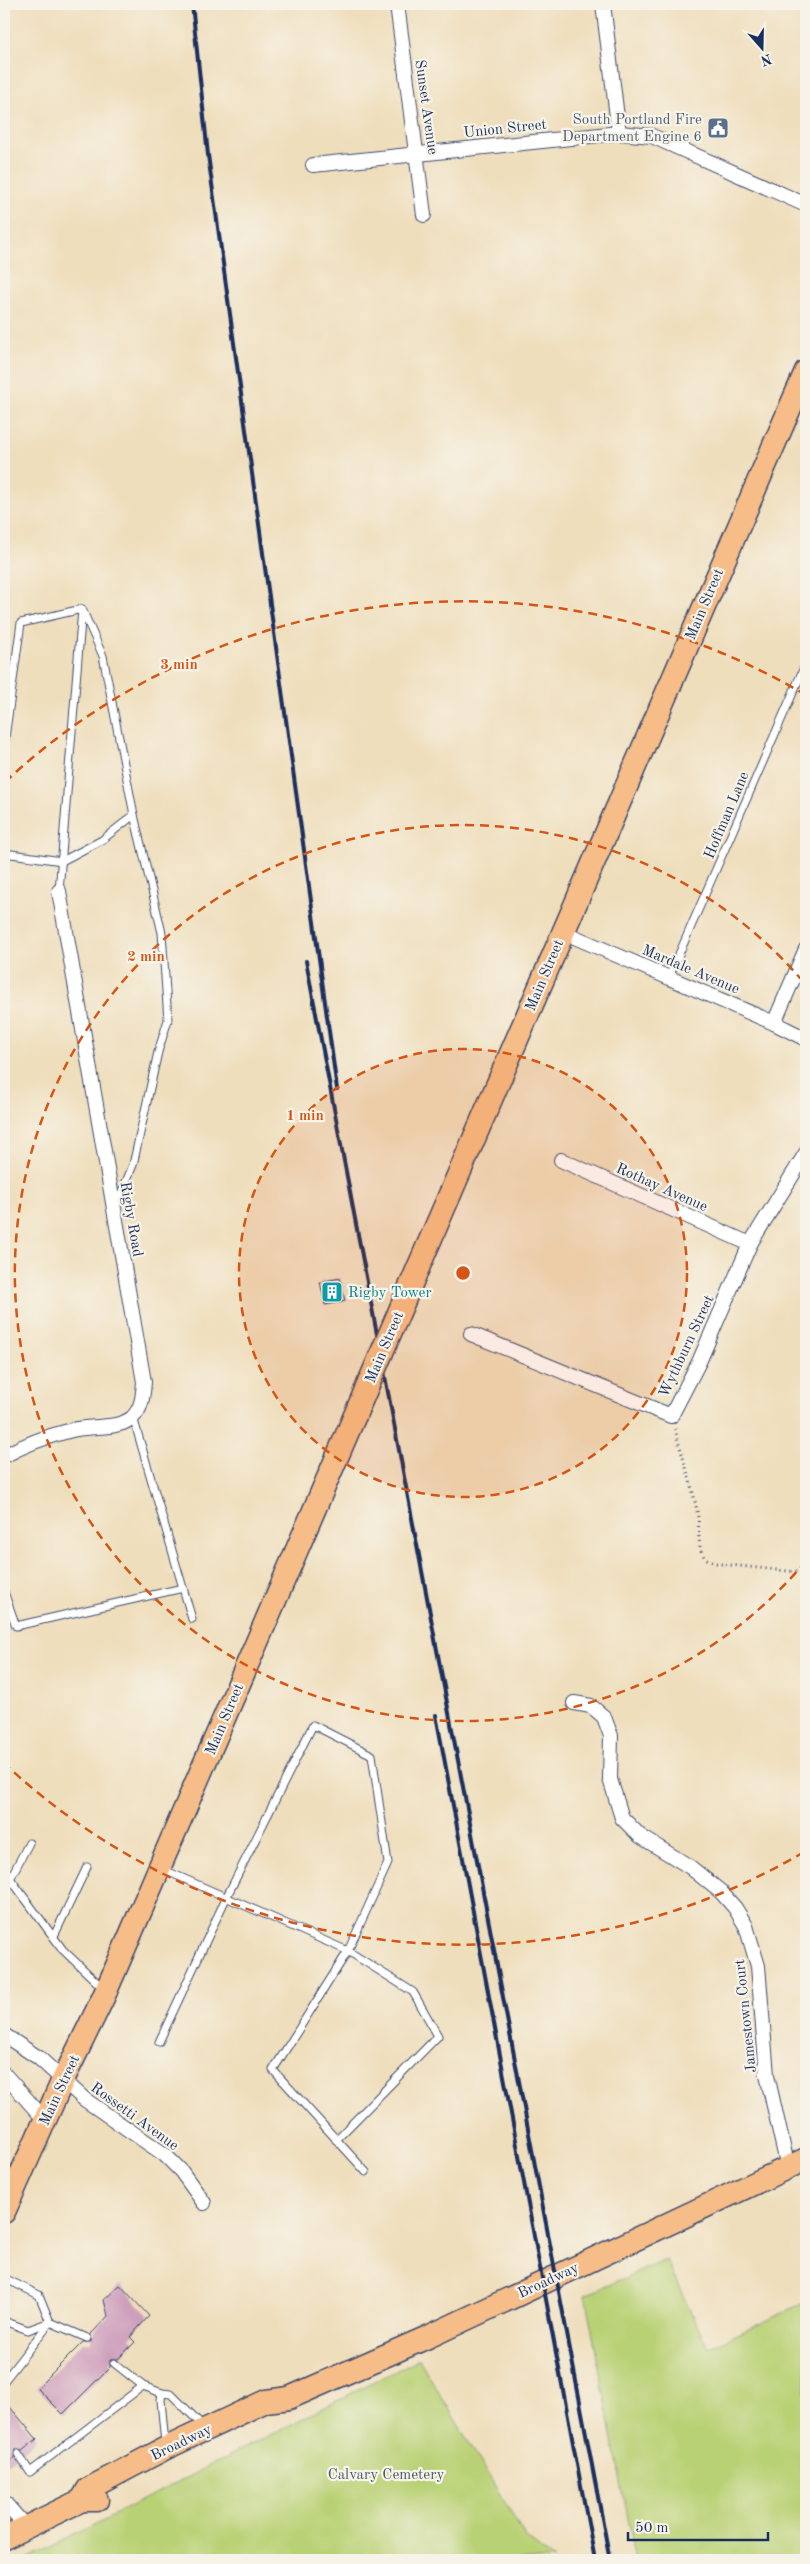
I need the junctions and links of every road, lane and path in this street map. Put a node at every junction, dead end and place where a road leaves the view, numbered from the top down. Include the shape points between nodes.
1 (397, 4) edge
2 (603, 4) edge
3 (619, 133) junction
4 (418, 154) junction
5 (313, 165) dead end
6 (806, 205) edge
7 (424, 215) dead end
8 (806, 371) edge
9 (82, 609) junction
10 (806, 663) edge
11 (4, 745) edge
12 (134, 815) junction
13 (4, 853) edge
14 (62, 861) junction
15 (59, 891) joint
16 (562, 932) junction
17 (806, 949) edge
18 (669, 978) junction
19 (774, 1022) junction
20 (806, 1039) edge
21 (806, 1153) edge
22 (561, 1160) dead end
23 (114, 1211) junction
24 (750, 1244) junction
25 (471, 1334) dead end
26 (671, 1416) junction
27 (133, 1417) junction
28 (4, 1456) edge
29 (806, 1573) edge
30 (183, 1588) junction
31 (4, 1592) edge
32 (192, 1620) dead end
33 (574, 1704) dead end
34 (29, 1843) dead end
35 (87, 1867) dead end
36 (160, 1868) junction
37 (4, 1870) edge
38 (10, 1877) junction
39 (227, 1896) junction
40 (54, 1936) junction
41 (348, 1951) junction
42 (106, 1992) junction
43 (4, 2035) edge
44 (159, 2042) dead end
45 (4, 2074) edge
46 (62, 2082) junction
47 (45, 2120) junction
48 (336, 2140) junction
49 (797, 2164) edge
50 (366, 2172) dead end
51 (204, 2203) dead end
52 (4, 2212) edge
53 (4, 2278) edge
54 (4, 2321) edge
55 (50, 2322) junction
56 (87, 2338) dead end
57 (114, 2363) dead end
58 (4, 2381) edge
59 (143, 2386) junction
60 (162, 2393) junction
61 (289, 2398) junction
62 (206, 2429) junction
63 (166, 2448) junction
64 (18, 2454) dead end
65 (82, 2500) junction
66 (4, 2502) edge
67 (25, 2526) junction
68 (4, 2538) edge

1 - 4 street, Sunset Avenue
2 - 3 street
3 - 4 street, Union Street
3 - 6 street, Union Street via 652,136
4 - 5 street, Union Street
4 - 7 street, Sunset Avenue
8 - 16 main road, Main Street
9 - 11 lane via 21,623
9 - 12 lane via 103,656
9 - 14 lane
10 - 18 lane, Hoffman Lane
12 - 14 lane via 102,840
12 - 23 lane via 162,933 168,1020 133,1165
13 - 14 lane
14 - 15 lane
15 - 23 street, Rigby Road
16 - 18 street, Mardale Avenue
16 - 36 main road, Main Street, bridge
17 - 19 street
18 - 19 street, Mardale Avenue
19 - 20 street, Mardale Avenue
21 - 24 street, Wythburn Street
22 - 24 street, Rothay Avenue
23 - 27 street, Rigby Road via 144,1382 142,1402
24 - 26 street, Wythburn Street via 699,1362
25 - 26 street, Wythburn Street
26 - 29 path via 694,1495 703,1556 721,1564
27 - 28 street via 120,1424 42,1438
27 - 30 lane
30 - 31 lane via 16,1626
30 - 32 lane
33 - 49 street, Jamestown Court via 591,1706 604,1717 611,1736 610,1779 622,1818 640,1836 690,1867 721,1892 746,1926 758,1966 767,2075
34 - 38 lane
35 - 40 lane
36 - 39 lane
36 - 42 main road, Main Street
37 - 38 lane
38 - 40 lane
39 - 41 lane
39 - 41 lane via 313,1725 372,1755 388,1863
39 - 44 lane
40 - 42 lane via 63,1950
41 - 48 lane via 272,2070
41 - 48 lane via 413,1992 438,2036
42 - 46 main road, Main Street
43 - 46 street, Rossetti Avenue via 38,2058
45 - 47 street
46 - 47 main road, Main Street
46 - 51 street, Rossetti Avenue via 165,2155
47 - 52 main road, Main Street
48 - 50 lane
49 - 61 main road, Broadway via 430,2336
53 - 55 lane via 38,2295
54 - 55 lane via 28,2330
55 - 56 lane
55 - 58 lane
57 - 59 lane
59 - 60 lane
59 - 64 lane via 30,2472
60 - 62 lane via 171,2394
60 - 63 lane
61 - 62 main road, Broadway via 266,2401
61 - 65 main road, Broadway via 270,2414 98,2500
62 - 63 main road, Broadway
63 - 65 main road, Broadway via 88,2489
65 - 67 main road, Broadway
66 - 67 street
67 - 68 main road, Broadway

